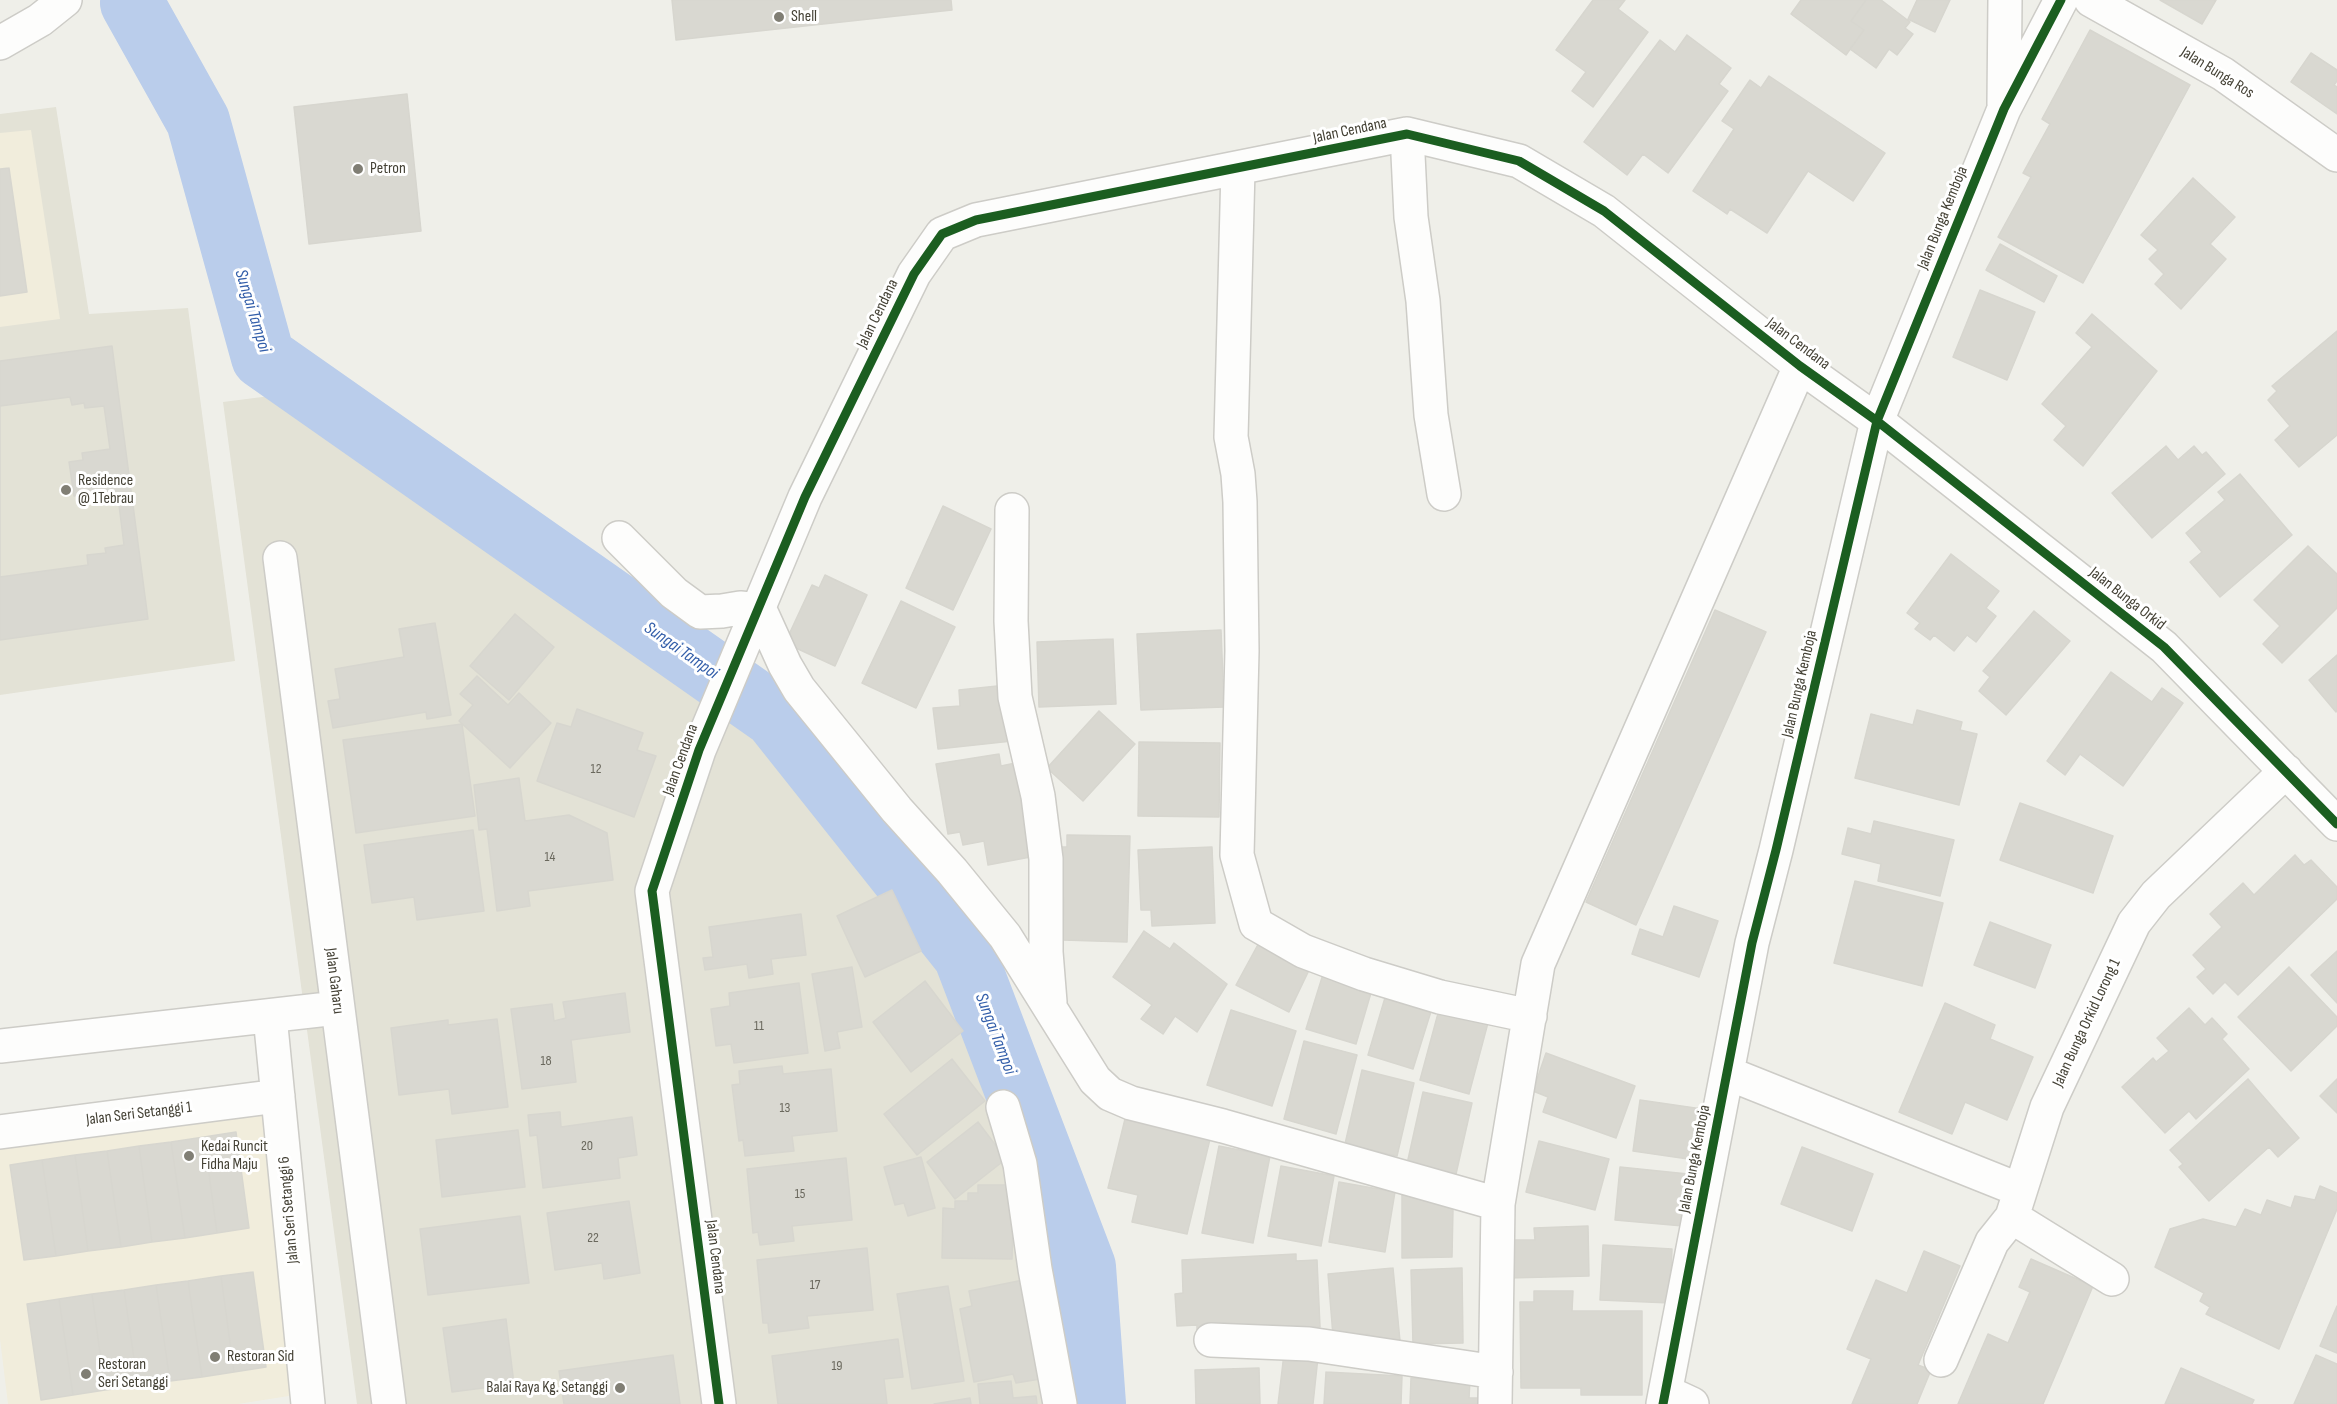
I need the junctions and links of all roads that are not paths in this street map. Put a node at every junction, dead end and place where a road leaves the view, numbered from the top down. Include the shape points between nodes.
1 (65, 0) edge
2 (2005, 0) edge
3 (2061, 0) edge
4 (2091, 0) edge
5 (0, 43) edge
6 (2004, 109) junction
7 (1407, 134) junction
8 (2337, 156) edge
9 (1238, 169) junction
10 (1800, 366) junction
11 (1877, 421) junction
12 (1444, 494) dead end
13 (1012, 510) dead end
14 (620, 538) dead end
15 (280, 558) dead end
16 (755, 620) junction
17 (2286, 771) junction
18 (2337, 824) edge
19 (1051, 1006) junction
20 (337, 1008) junction
21 (270, 1016) junction
22 (1530, 1016) junction
23 (0, 1046) edge
24 (1727, 1073) junction
25 (278, 1096) junction
26 (1004, 1107) dead end
27 (0, 1132) edge
28 (2016, 1203) junction
29 (1498, 1204) junction
30 (2112, 1279) dead end
31 (1211, 1340) dead end
32 (1941, 1360) dead end
33 (1496, 1388) edge
34 (1673, 1400) edge
35 (308, 1404) edge
36 (389, 1404) edge
37 (719, 1404) edge
38 (1060, 1404) edge

1 - 5 street
2 - 6 street
3 - 6 street, Jalan Bunga Kemboja
4 - 8 street, Jalan Bunga Ros via 2223,74
6 - 11 street, Jalan Bunga Kemboja
7 - 9 street, Jalan Cendana
7 - 10 street, Jalan Cendana via 1519,160 1604,211
7 - 12 street via 1411,217 1423,301 1431,415
9 - 16 street, Jalan Cendana via 976,220 942,234 914,274 811,487
9 - 22 street via 1231,437 1240,502 1238,855 1256,924 1303,951 1364,974 1440,997
10 - 11 street, Jalan Cendana
10 - 22 street via 1538,964
11 - 17 street, Jalan Bunga Orkid via 2164,647
11 - 24 street, Jalan Bunga Kemboja via 1752,943
13 - 19 street via 1015,697 1038,796 1046,859 1046,952
14 - 16 street via 674,593 700,612 740,608
15 - 20 street, Jalan Gaharu
16 - 19 street via 799,689 1005,936
16 - 37 street, Jalan Cendana via 699,750 652,891
17 - 18 street, Jalan Bunga Orkid
17 - 28 street, Jalan Bunga Orkid Lorong 1 via 2156,895 2134,923 2047,1107
19 - 29 street via 1095,1080 1110,1094
20 - 21 street
20 - 36 street, Jalan Gaharu
21 - 23 street
21 - 25 street, Jalan Seri Setanggi 6
22 - 29 street
24 - 28 street
24 - 34 street, Jalan Bunga Kemboja
25 - 27 street, Jalan Seri Setanggi 1
25 - 35 street, Jalan Seri Setanggi 6
26 - 38 street via 1020,1164
28 - 30 street
28 - 32 street via 1992,1242
29 - 33 street
31 - 33 street via 1309,1344

